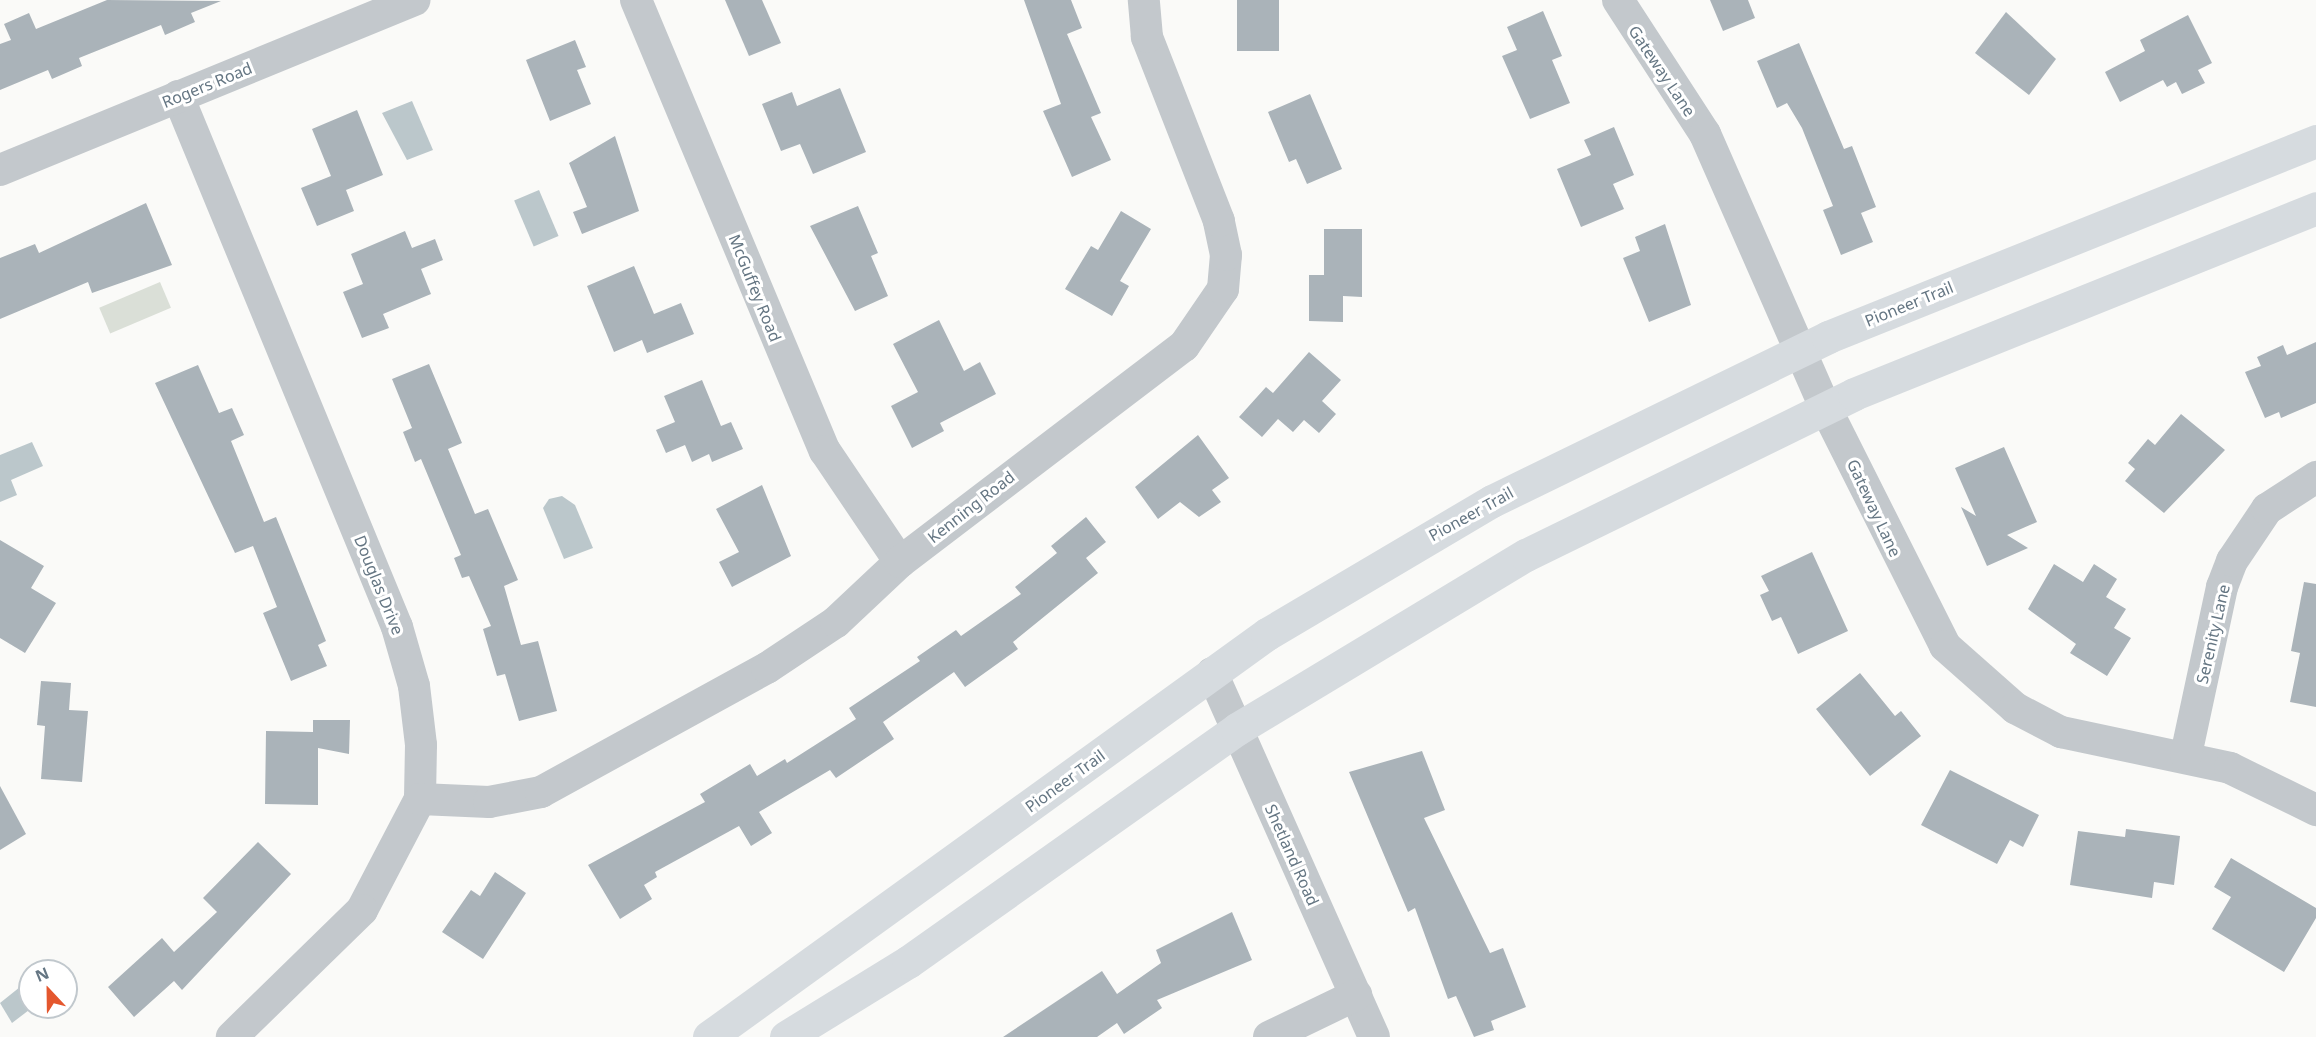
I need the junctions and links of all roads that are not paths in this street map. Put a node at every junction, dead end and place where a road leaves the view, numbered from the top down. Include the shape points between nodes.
1 (415, 0) edge
2 (636, 0) edge
3 (1144, 0) edge
4 (1618, 0) edge
5 (178, 96) junction
6 (2316, 141) edge
7 (0, 170) edge
8 (2316, 208) edge
9 (1800, 350) junction
10 (1826, 407) junction
11 (2316, 477) edge
12 (900, 562) junction
13 (1212, 673) junction
14 (1237, 729) junction
15 (2186, 755) junction
16 (420, 800) junction
17 (2316, 810) edge
18 (1356, 995) junction
19 (232, 1037) edge
20 (709, 1037) edge
21 (786, 1037) edge
22 (1269, 1037) edge
23 (1374, 1037) edge

1 - 5 street, Rogers Road
2 - 12 street, McGuffey Road via 825,451
3 - 12 street, Kenning Road via 1151,48 1219,221 1226,255 1223,290 1184,346
4 - 9 street, Gateway Lane via 1705,134
5 - 7 street, Rogers Road
5 - 16 street, Douglas Drive via 397,627 414,686
6 - 9 main road, Pioneer Trail
8 - 10 main road
9 - 10 street, Gateway Lane
9 - 13 main road, Pioneer Trail via 1492,501 1267,634
10 - 14 main road via 1526,555
10 - 15 street, Gateway Lane via 1926,615 1945,646 1976,678 2061,732
11 - 15 street, Serenity Lane via 2267,510 2232,561 2222,587
12 - 16 street, Kenning Road via 836,622 587,771 541,792 489,802
13 - 14 street, Shetland Road
13 - 20 main road, Pioneer Trail
14 - 18 street, Shetland Road
14 - 21 main road via 908,962
15 - 17 street, Gateway Lane via 2266,784
16 - 19 street via 362,910
18 - 22 street
18 - 23 street, Shetland Road

